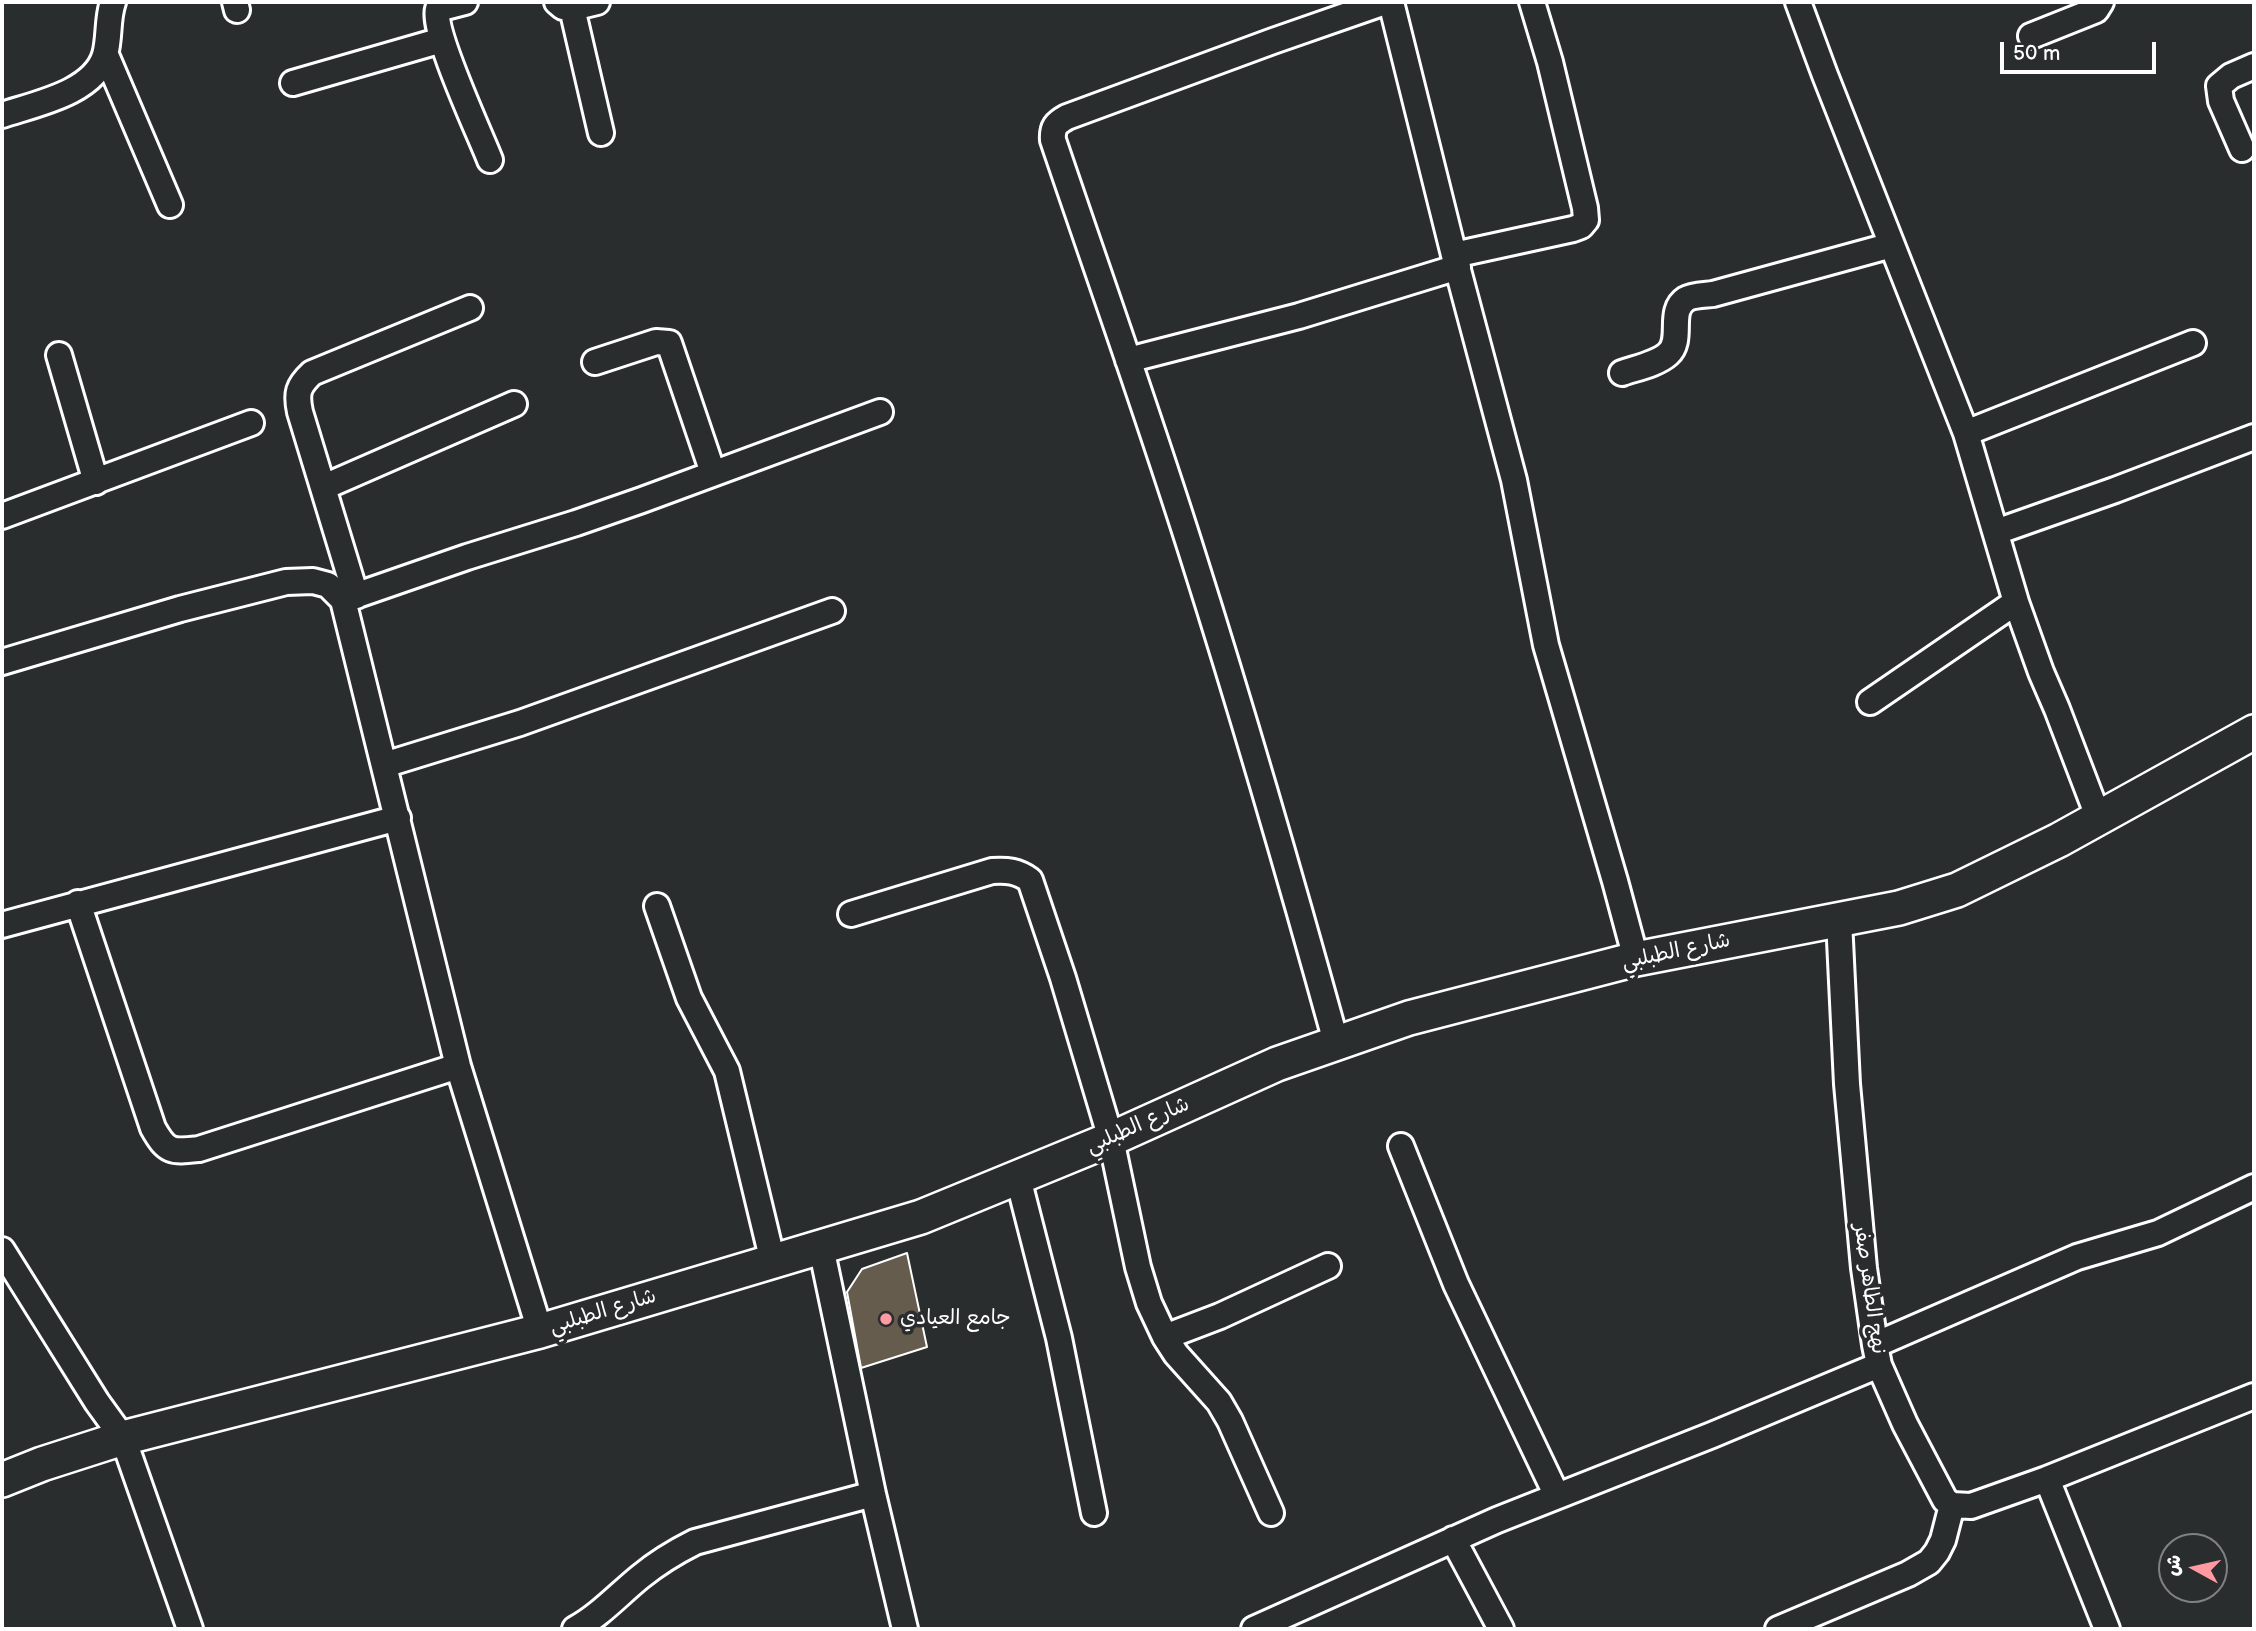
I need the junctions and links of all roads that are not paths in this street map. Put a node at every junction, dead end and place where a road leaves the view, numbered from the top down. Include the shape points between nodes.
1 (113, 2) edge
2 (465, 2) edge
3 (597, 2) edge
4 (1385, 2) edge
5 (1391, 2) edge
6 (1532, 2) edge
7 (1798, 2) edge
8 (2101, 2) edge
9 (564, 5) edge
10 (2031, 36) dead end
11 (442, 40) junction
12 (106, 55) junction
13 (2254, 66) edge
14 (293, 83) dead end
15 (2, 115) edge
16 (601, 134) dead end
17 (2242, 149) dead end
18 (490, 160) dead end
19 (170, 205) dead end
20 (1892, 246) junction
21 (1456, 261) junction
22 (470, 308) dead end
23 (2193, 343) dead end
24 (59, 355) dead end
25 (1128, 359) junction
26 (594, 362) dead end
27 (1622, 373) dead end
28 (514, 404) dead end
29 (880, 412) dead end
30 (251, 423) dead end
31 (1966, 433) junction
32 (2254, 437) edge
33 (713, 473) junction
34 (96, 482) junction
35 (324, 487) junction
36 (2, 516) edge
37 (1996, 532) junction
38 (350, 598) junction
39 (2016, 602) junction
40 (832, 611) dead end
41 (2, 662) edge
42 (1870, 702) dead end
43 (2254, 732) edge
44 (384, 765) junction
45 (398, 818) junction
46 (2099, 818) junction
47 (78, 903) junction
48 (657, 906) dead end
49 (851, 914) dead end
50 (1839, 920) junction
51 (2, 925) edge
52 (1636, 959) junction
53 (1336, 1042) junction
54 (458, 1066) junction
55 (1111, 1139) junction
56 (1402, 1146) dead end
57 (1018, 1178) junction
58 (2254, 1187) edge
59 (821, 1247) junction
60 (2, 1250) edge
61 (773, 1262) junction
62 (1328, 1266) dead end
63 (540, 1331) junction
64 (1165, 1337) junction
65 (1877, 1355) junction
66 (2254, 1396) edge
67 (123, 1438) junction
68 (2047, 1479) junction
69 (2, 1480) edge
70 (873, 1494) junction
71 (1557, 1496) junction
72 (1952, 1504) junction
73 (1094, 1513) dead end
74 (1271, 1513) dead end
75 (1453, 1539) junction
76 (1288, 1623) edge
77 (190, 1629) edge
78 (575, 1629) edge
79 (905, 1629) edge
80 (1254, 1629) edge
81 (1501, 1629) edge
82 (1778, 1629) edge
83 (2107, 1629) edge

1 - 12 street
2 - 11 street via 438,9
3 - 9 street
4 - 25 street via 1057,122 1053,140
5 - 21 street
6 - 21 street via 1586,220 1573,229
7 - 20 street
8 - 10 street via 2096,10
9 - 16 street
11 - 14 street
11 - 18 street
12 - 15 street via 94,76 76,88
12 - 19 street
13 - 17 street via 2219,86
20 - 27 street via 1687,298 1679,307 1670,353
20 - 31 street
21 - 25 street via 1299,316
21 - 52 street via 1514,480 1546,645
22 - 35 street via 312,373 301,384 297,391 300,412
23 - 31 street
24 - 34 street
25 - 53 street via 1275,823
26 - 33 street via 656,342 669,343
28 - 35 street
29 - 33 street
30 - 34 street
31 - 37 street
32 - 37 street
33 - 38 street
34 - 36 street
35 - 38 street
37 - 39 street
38 - 41 street via 328,586 302,580 286,582
38 - 44 street
39 - 42 street
39 - 46 street
40 - 44 street via 520,723
43 - 46 street, شارع الطبلبي
44 - 45 street
45 - 47 street
45 - 54 street
46 - 50 street, شارع الطبلبي via 1957,890
47 - 51 street
47 - 54 street via 153,1128 173,1152 199,1149
48 - 61 street via 689,998 727,1070
49 - 55 street via 992,872 1007,870 1030,880
50 - 52 street, شارع الطبلبي
50 - 65 street, نهج الطاهر صفر via 1847,1084
52 - 53 street, شارع الطبلبي via 1470,1001
53 - 55 street, شارع الطبلبي
54 - 63 street
55 - 57 street, شارع الطبلبي
55 - 64 street via 1138,1267
56 - 71 street via 1456,1284
57 - 59 street, شارع الطبلبي via 920,1217
57 - 73 street via 1059,1338
58 - 65 street via 2158,1233 2077,1257
59 - 61 street, شارع الطبلبي
59 - 70 street
60 - 67 street
61 - 63 street, شارع الطبلبي
62 - 64 street
63 - 67 street, شارع الطبلبي
64 - 74 street via 1219,1402
65 - 71 street via 1712,1435
65 - 72 street, نهج الطاهر صفر via 1905,1424 1939,1491
66 - 68 street
67 - 69 street, شارع الطبلبي
67 - 77 street
68 - 72 street via 1970,1506
68 - 83 street
70 - 78 street via 695,1542 673,1553
70 - 79 street
71 - 75 street
72 - 82 street via 1943,1540 1929,1562
75 - 76 street
75 - 81 street
76 - 80 street

